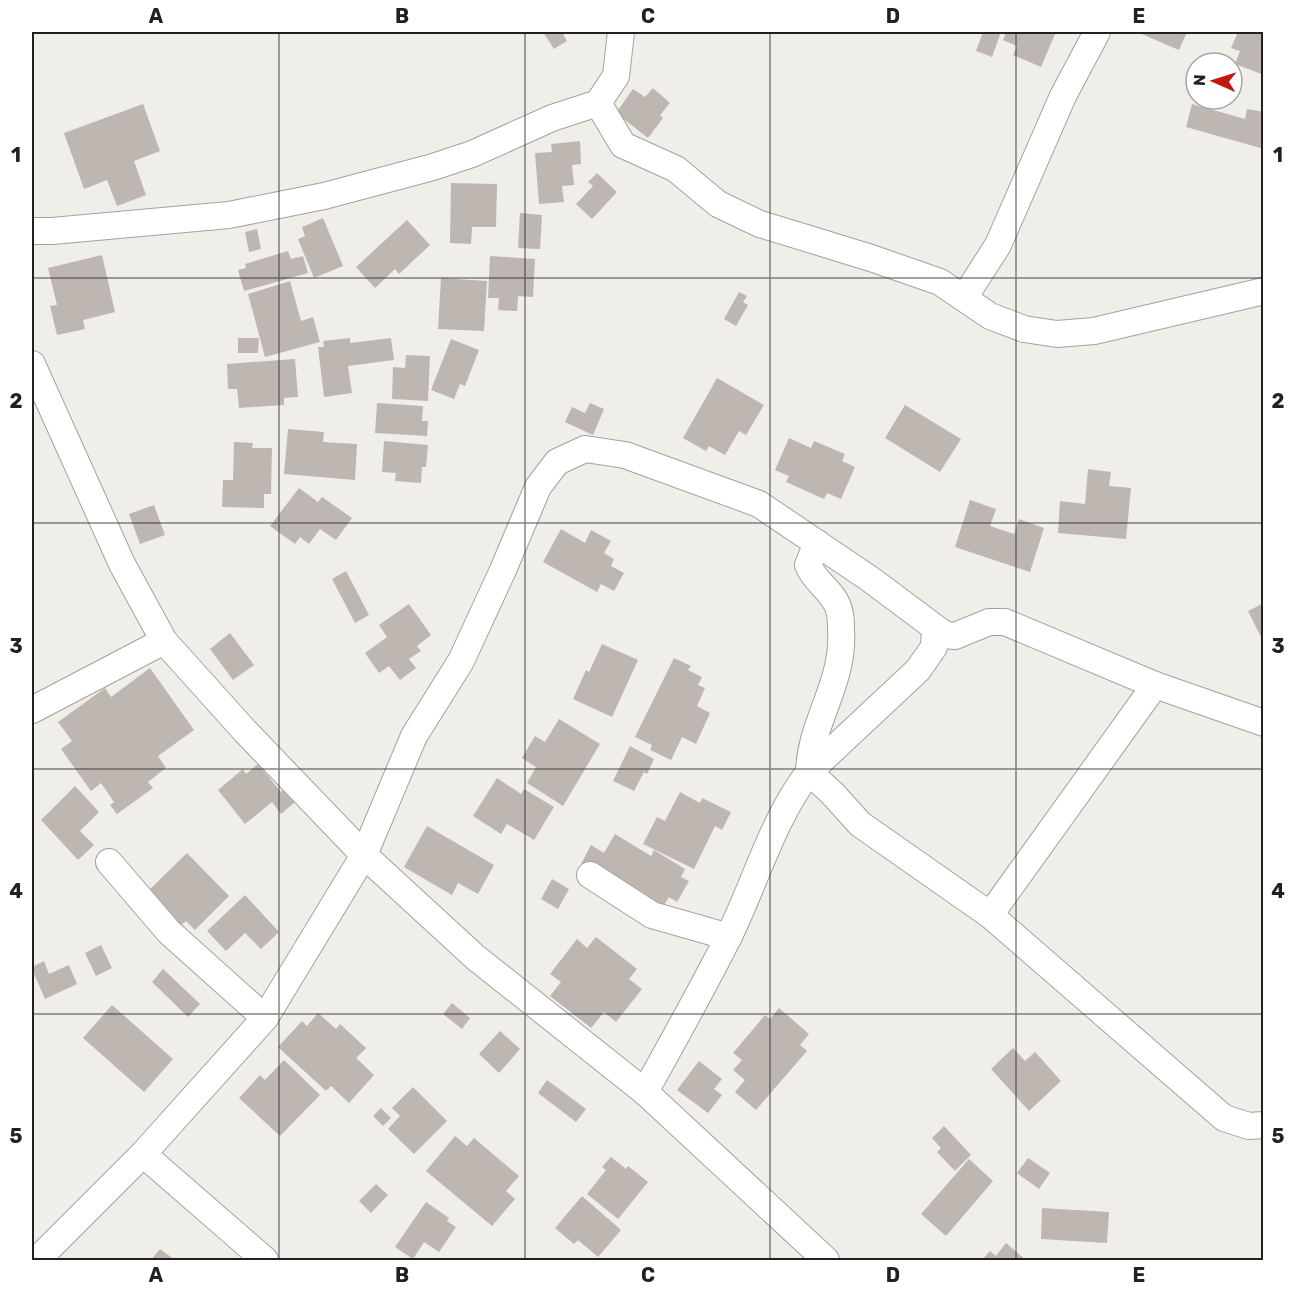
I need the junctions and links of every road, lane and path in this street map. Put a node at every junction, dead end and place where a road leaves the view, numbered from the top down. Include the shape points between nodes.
1 (621, 32) edge
2 (1097, 32) edge
3 (598, 104) junction
4 (32, 231) edge
5 (1263, 291) edge
6 (964, 298) junction
7 (32, 364) edge
8 (817, 543) junction
9 (935, 629) junction
10 (164, 641) junction
11 (1155, 685) junction
12 (32, 710) edge
13 (1263, 723) edge
14 (809, 772) junction
15 (364, 855) junction
16 (109, 862) dead end
17 (590, 875) dead end
18 (990, 915) junction
19 (729, 937) junction
20 (265, 1018) junction
21 (645, 1092) junction
22 (1263, 1125) edge
23 (143, 1154) junction
24 (37, 1260) edge
25 (265, 1260) edge
26 (826, 1260) edge

1 - 3 street via 616,76
2 - 6 street via 1063,96 998,245
3 - 4 street via 552,118 472,154 324,196 230,215
3 - 6 street via 622,145 676,169 718,204 760,224 940,282
5 - 6 street via 1094,331 1057,334 1024,329 990,316
7 - 10 street via 122,564
8 - 9 street
8 - 14 street via 808,565 834,596 840,612 842,643 836,680 809,758
8 - 15 street via 759,504 625,455 585,449 557,462 538,487 461,662 414,736
9 - 11 street via 955,636 989,622 1005,622
9 - 14 street via 934,647 918,670
10 - 12 street
10 - 15 street
11 - 13 street
11 - 18 street
14 - 18 street via 860,824
14 - 19 street via 769,845
15 - 20 street
15 - 21 street via 475,957
16 - 20 street via 169,932
17 - 19 street via 652,915
18 - 22 street via 1224,1118 1249,1126
19 - 21 street
20 - 23 street
21 - 26 street
23 - 24 street
23 - 25 street

